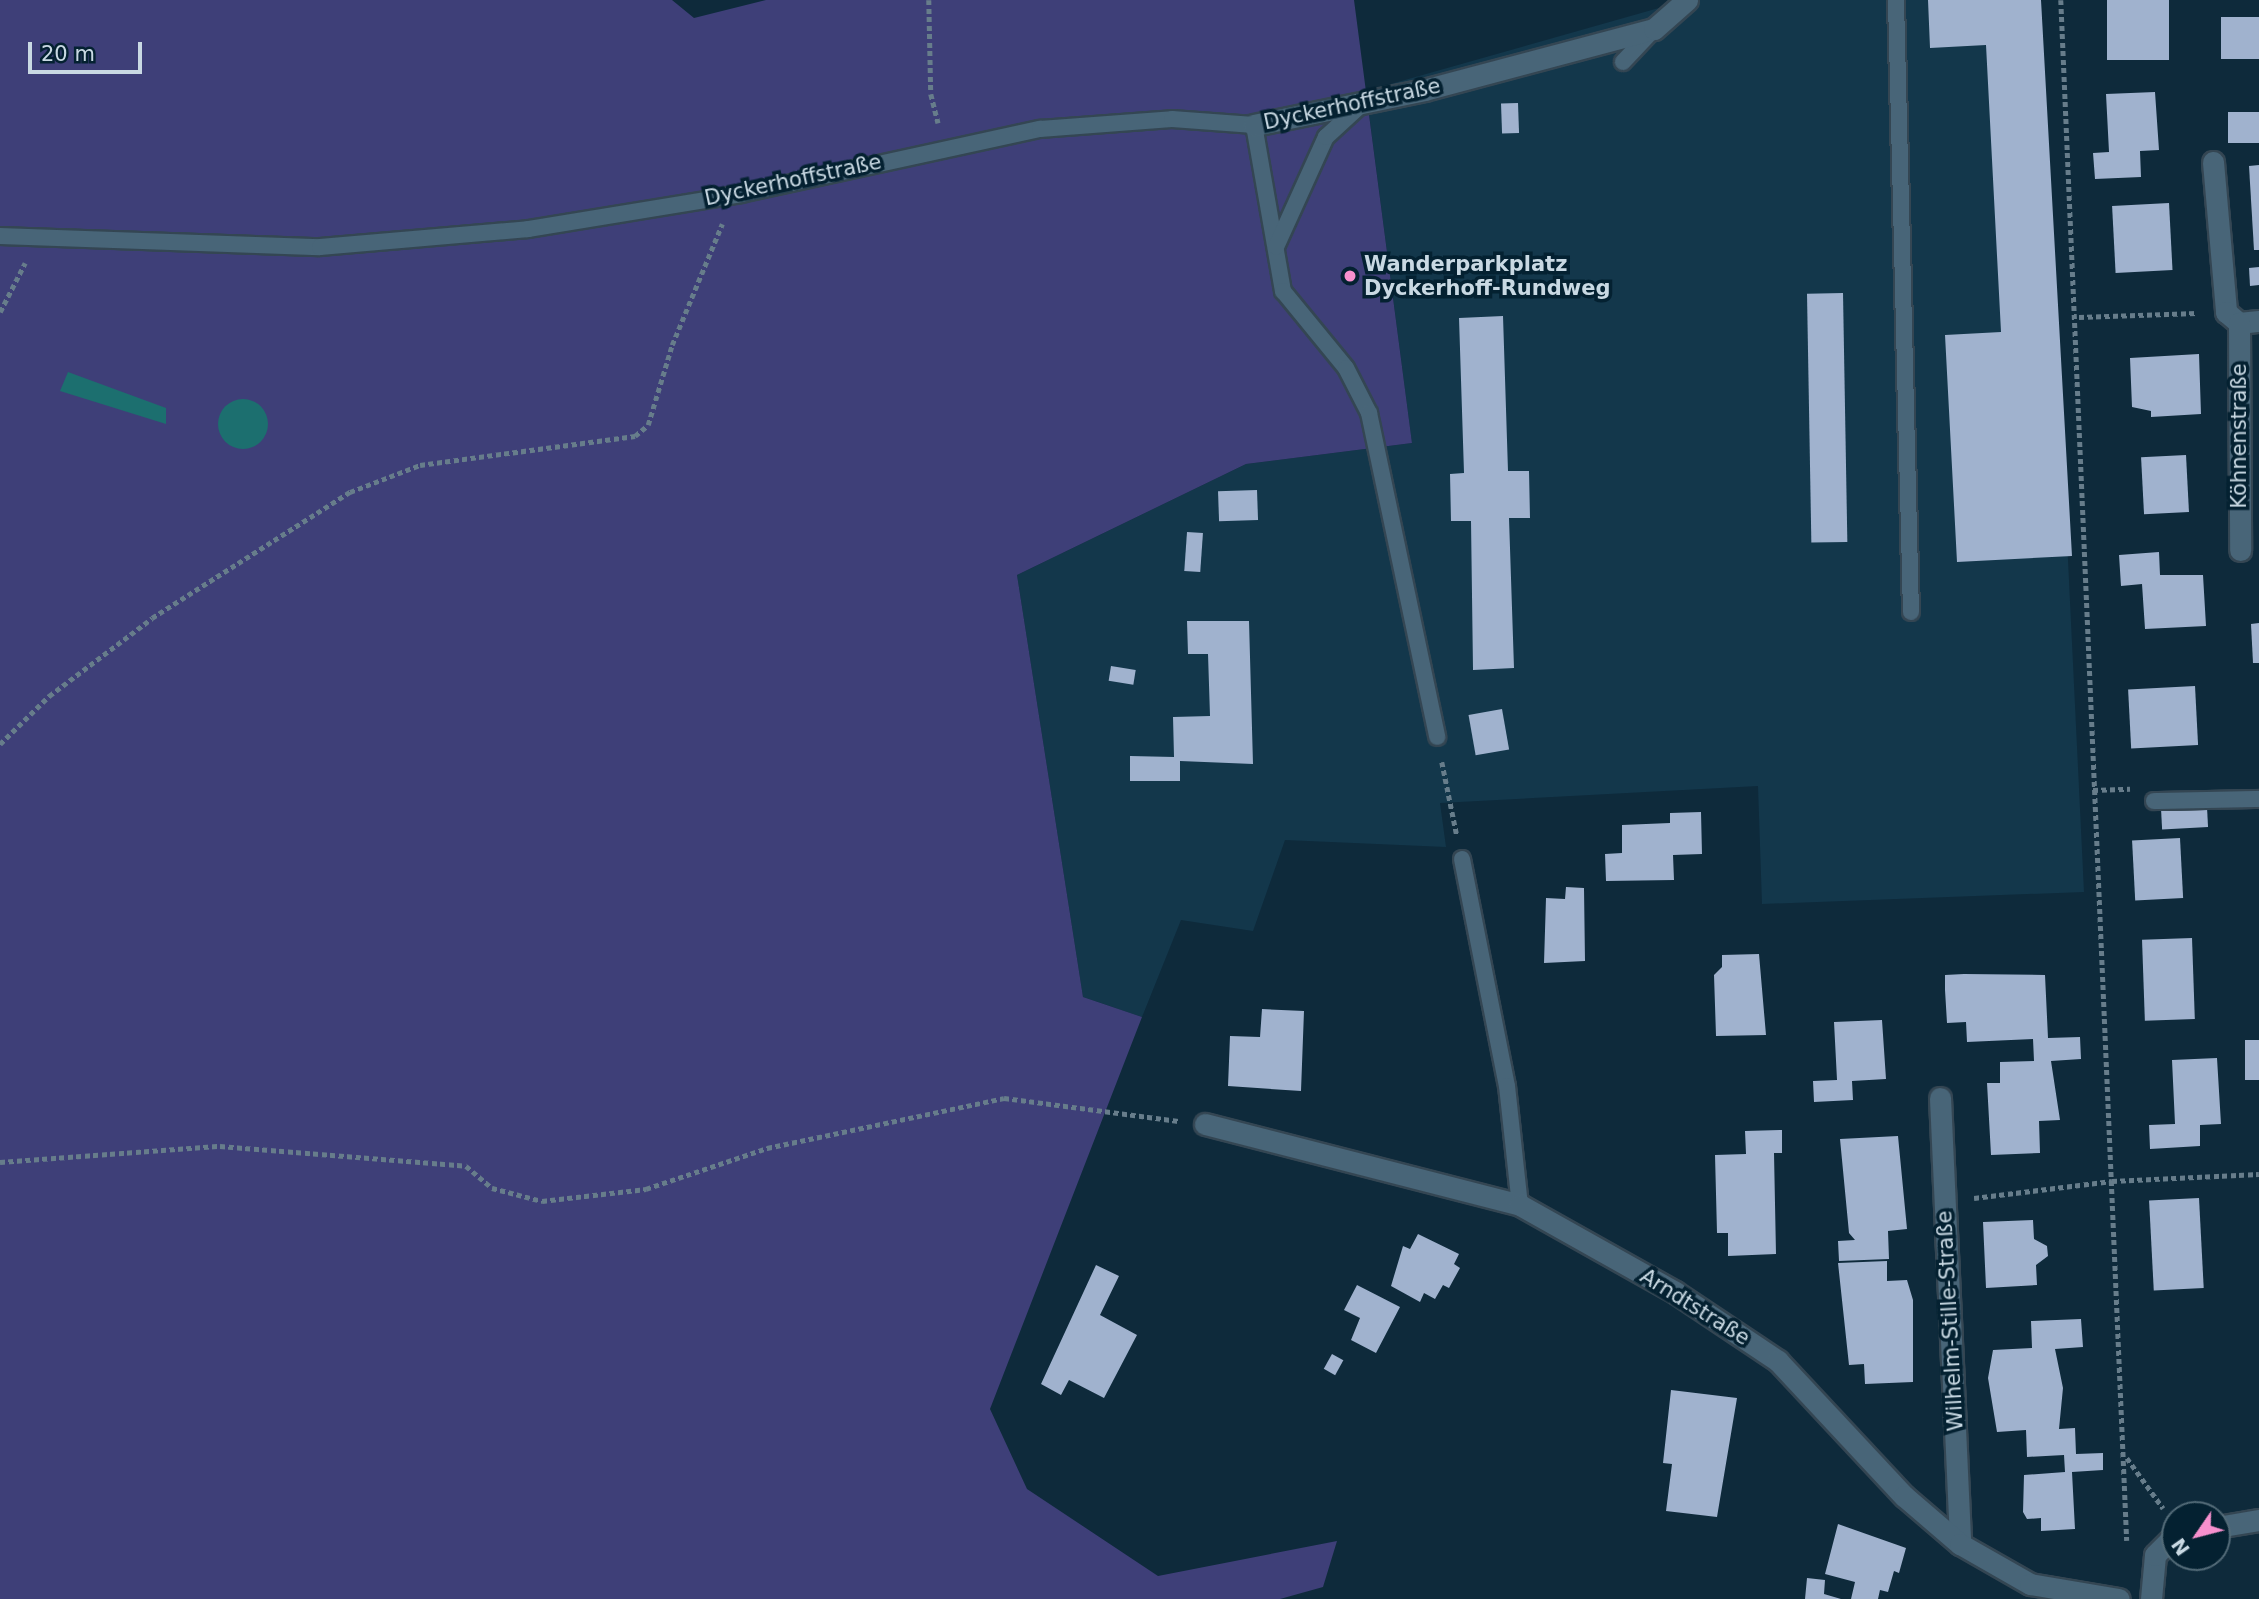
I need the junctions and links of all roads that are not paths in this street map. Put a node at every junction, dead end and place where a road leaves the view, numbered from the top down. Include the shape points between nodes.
1 (1687, 0) edge
2 (1896, 0) edge
3 (1654, 29) junction
4 (1623, 62) dead end
5 (1364, 102) junction
6 (1254, 125) junction
7 (2213, 162) dead end
8 (0, 236) edge
9 (1275, 249) junction
10 (2241, 318) edge
11 (2240, 550) dead end
12 (1911, 612) dead end
13 (1437, 737) road end
14 (2259, 799) edge
15 (2154, 801) road end
16 (1462, 859) road end
17 (1940, 1098) dead end
18 (1205, 1124) road end
19 (1520, 1205) junction
20 (2259, 1520) edge
21 (2231, 1525) edge
22 (1960, 1544) junction
23 (2161, 1548) edge
24 (2119, 1599) edge
25 (2151, 1599) edge

1 - 3 street, Dyckerhoffstraße
2 - 12 lane
3 - 4 lane
3 - 5 street, Dyckerhoffstraße
5 - 6 street, Dyckerhoffstraße
5 - 9 lane via 1326,137
6 - 8 lane, Dyckerhoffstraße via 1172,119 1040,128 741,194 528,229 320,247
6 - 9 lane
7 - 10 street, Köhnenstraße
9 - 13 lane via 1283,291 1346,368 1369,413
10 - 11 street, Köhnenstraße
14 - 15 lane
16 - 19 lane via 1507,1086
17 - 22 street, Wilhelm-Stille-Straße
18 - 19 street, Arndtstraße
19 - 22 street, Arndtstraße via 1675,1292 1778,1361 1904,1496
20 - 21 street
22 - 24 street, Arndtstraße via 2029,1584
23 - 25 street via 2155,1555

